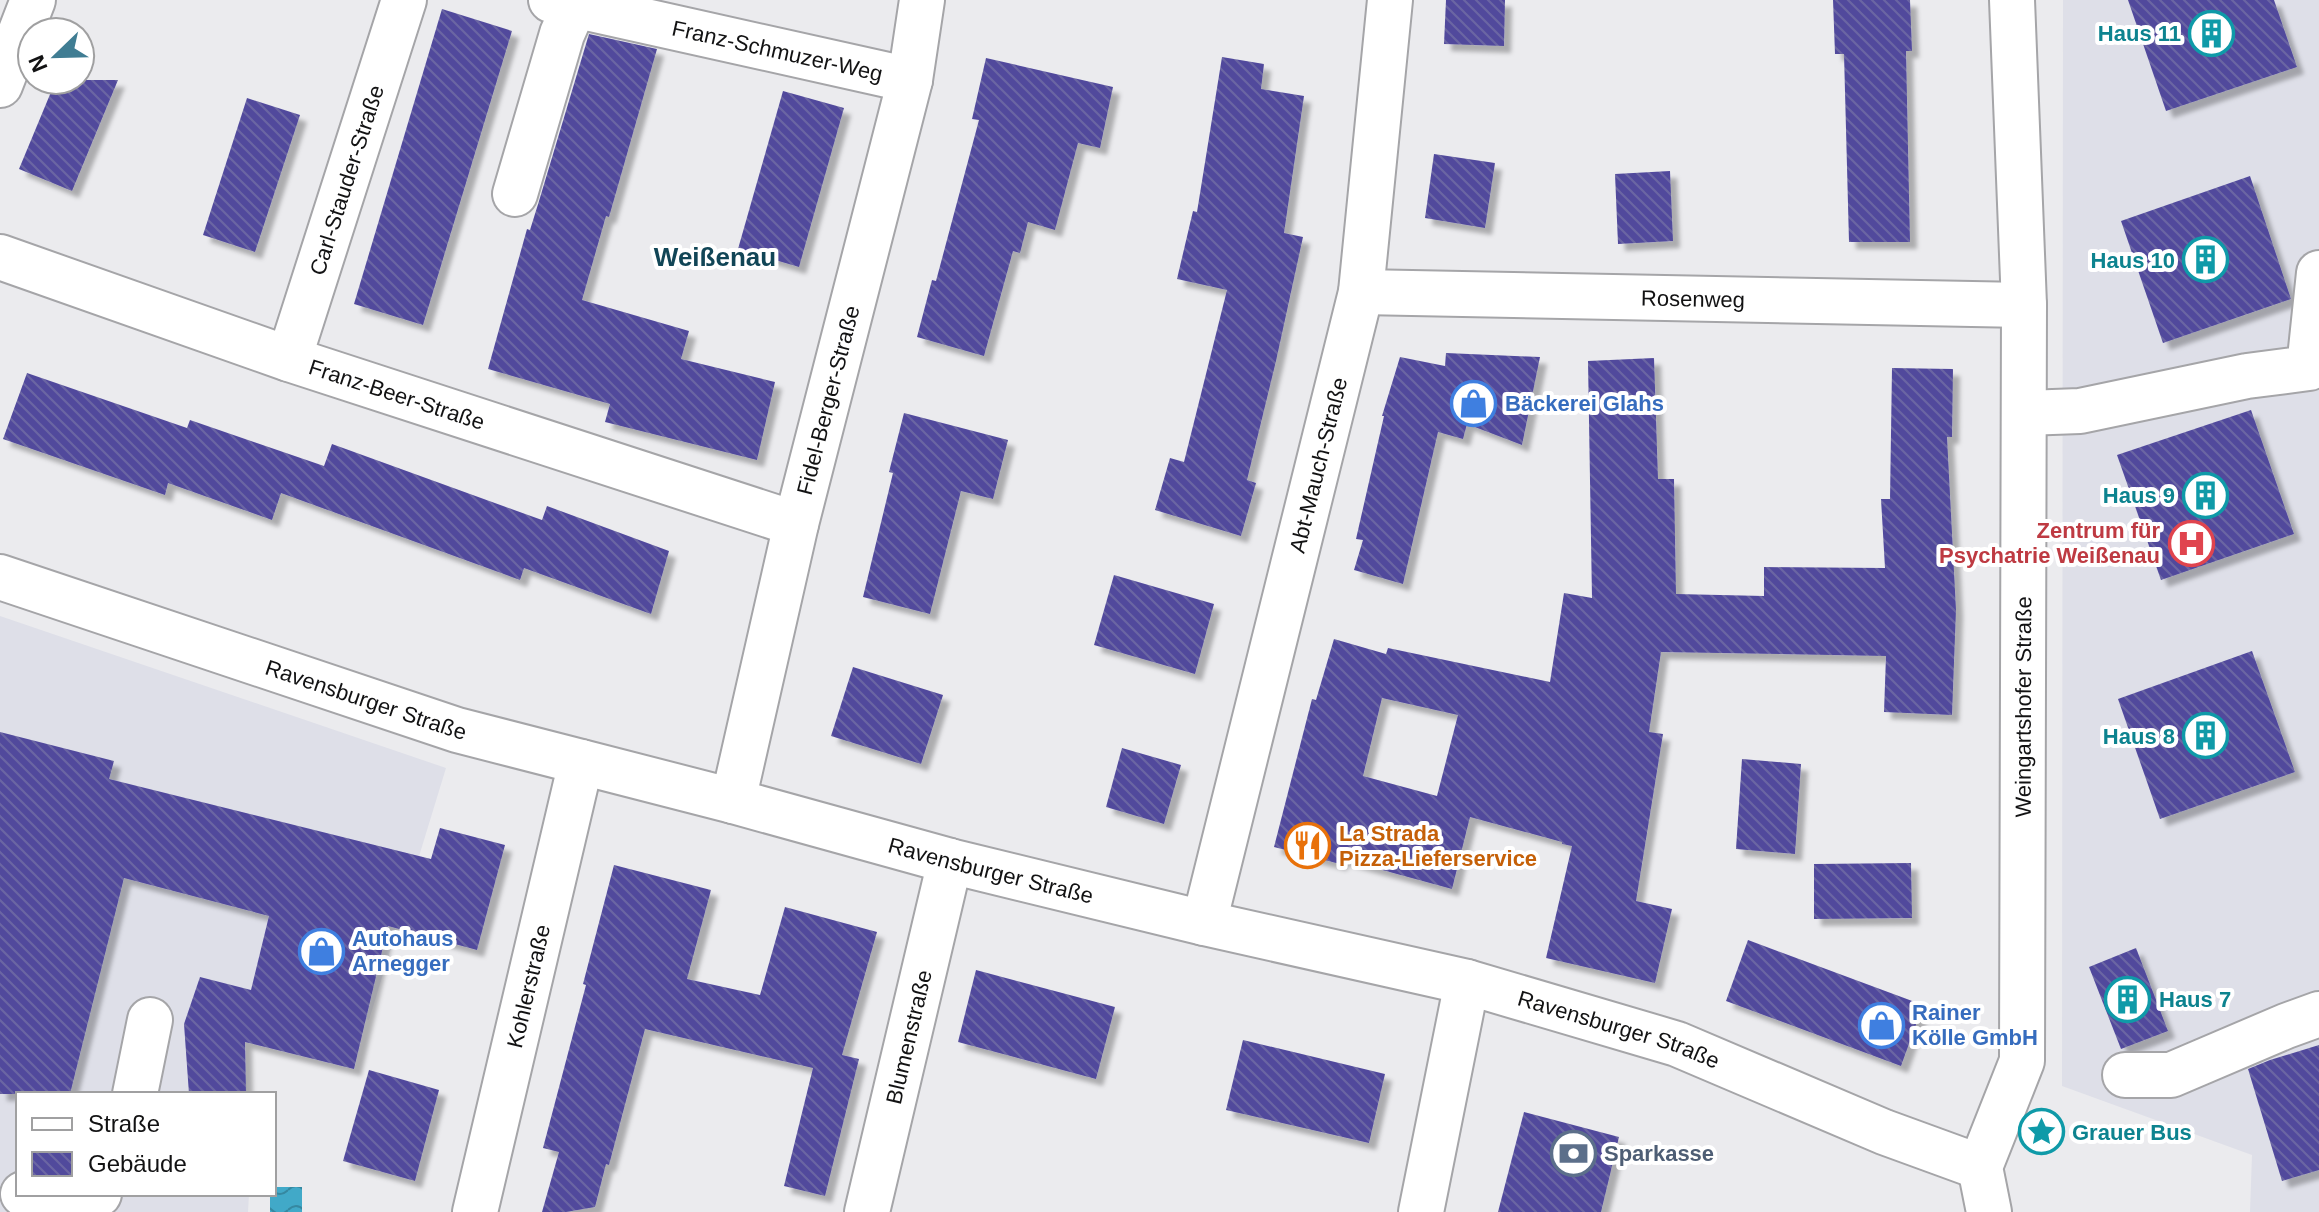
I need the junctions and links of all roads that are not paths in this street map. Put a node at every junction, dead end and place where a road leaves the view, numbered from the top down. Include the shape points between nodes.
1 (33, 0) edge
2 (404, 0) edge
3 (922, 0) edge
4 (1390, 0) edge
5 (2012, 0) edge
6 (568, 1) edge
7 (910, 80) junction
8 (0, 85) edge
9 (515, 194) dead end
10 (0, 257) edge
11 (2319, 273) edge
12 (1361, 292) junction
13 (2024, 305) junction
14 (289, 359) junction
15 (2024, 413) junction
16 (796, 524) junction
17 (0, 577) edge
18 (581, 762) junction
19 (733, 801) junction
20 (950, 861) junction
21 (1204, 923) junction
22 (1467, 982) junction
23 (2319, 1014) edge
24 (150, 1020) dead end
25 (2125, 1075) dead end
26 (135, 1092) edge
27 (1980, 1167) junction
28 (34, 1196) edge
29 (95, 1196) edge
30 (475, 1212) edge
31 (867, 1212) edge
32 (1421, 1212) edge
33 (1989, 1212) edge

1 - 8 street
2 - 14 street, Carl-Stauder-Straße
3 - 7 street, Fidel-Berger-Straße
4 - 12 street, Abt-Mauch-Straße
5 - 13 street, Weingartshofer Straße
6 - 7 street, Franz-Schmuzer-Weg
6 - 9 street
7 - 16 street, Fidel-Berger-Straße
10 - 14 street, Franz-Beer-Straße
11 - 15 street via 2309,368 2080,411
12 - 13 street, Rosenweg
12 - 21 street, Abt-Mauch-Straße
13 - 15 street, Weingartshofer Straße
14 - 16 street, Franz-Beer-Straße
15 - 27 street, Weingartshofer Straße via 2022,1061
16 - 19 street, Fidel-Berger-Straße
17 - 18 street, Ravensburger Straße via 457,730
18 - 19 street, Ravensburger Straße
18 - 30 street, Kohlerstraße
19 - 20 street, Ravensburger Straße
20 - 21 street, Ravensburger Straße
20 - 31 street, Blumenstraße
21 - 22 street, Ravensburger Straße
22 - 27 street, Ravensburger Straße via 1677,1044
22 - 32 street
23 - 25 street via 2171,1075
24 - 26 street
27 - 33 street
28 - 29 street via 76,1206

